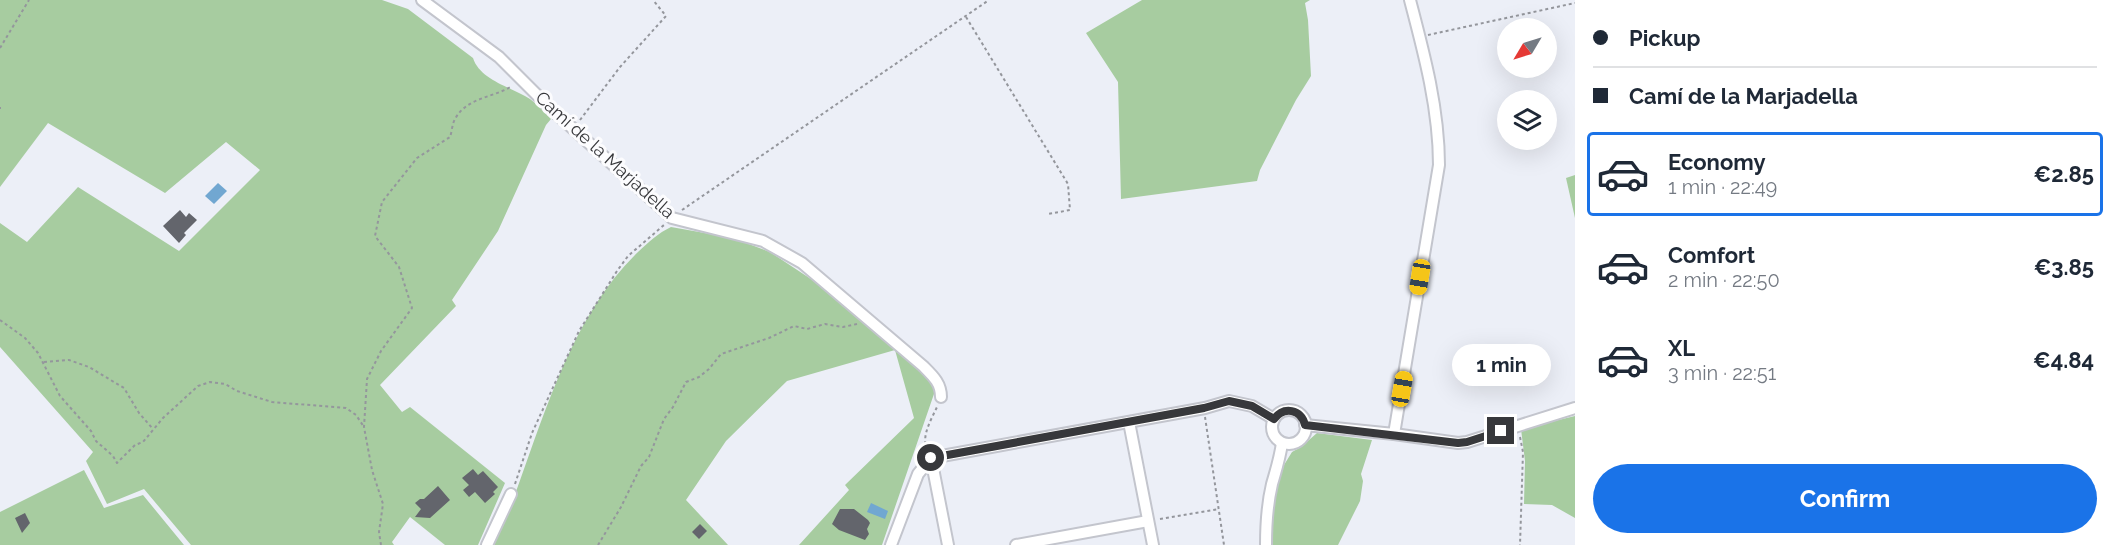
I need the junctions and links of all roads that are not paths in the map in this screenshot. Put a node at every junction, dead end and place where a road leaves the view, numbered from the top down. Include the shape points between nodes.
1 (422, 0) edge
2 (1410, 0) edge
3 (941, 397) road end
4 (1575, 408) edge
5 (1274, 419) junction
6 (1129, 422) junction
7 (1305, 425) junction
8 (1394, 434) junction
9 (1282, 443) junction
10 (927, 461) junction
11 (511, 494) road end
12 (1153, 520) junction
13 (1072, 540) edge
14 (1048, 542) edge
15 (488, 545) edge
16 (891, 545) edge
17 (948, 545) edge
18 (1016, 545) edge
19 (1153, 545) edge
20 (1266, 545) edge

1 - 3 street, Camí de la Marjadella via 499,57 672,218 763,241 802,263 936,379
2 - 8 street via 1431,85 1439,165
4 - 8 street via 1467,442
5 - 6 street via 1252,406 1229,401
5 - 7 street via 1282,412 1292,411 1301,416
5 - 9 street via 1272,429
6 - 10 street
6 - 12 street
7 - 8 street
7 - 9 street via 1300,440
9 - 20 street via 1266,520
10 - 16 street via 918,474
10 - 17 street
11 - 15 street
12 - 13 street
12 - 19 street
13 - 14 street
14 - 18 street

